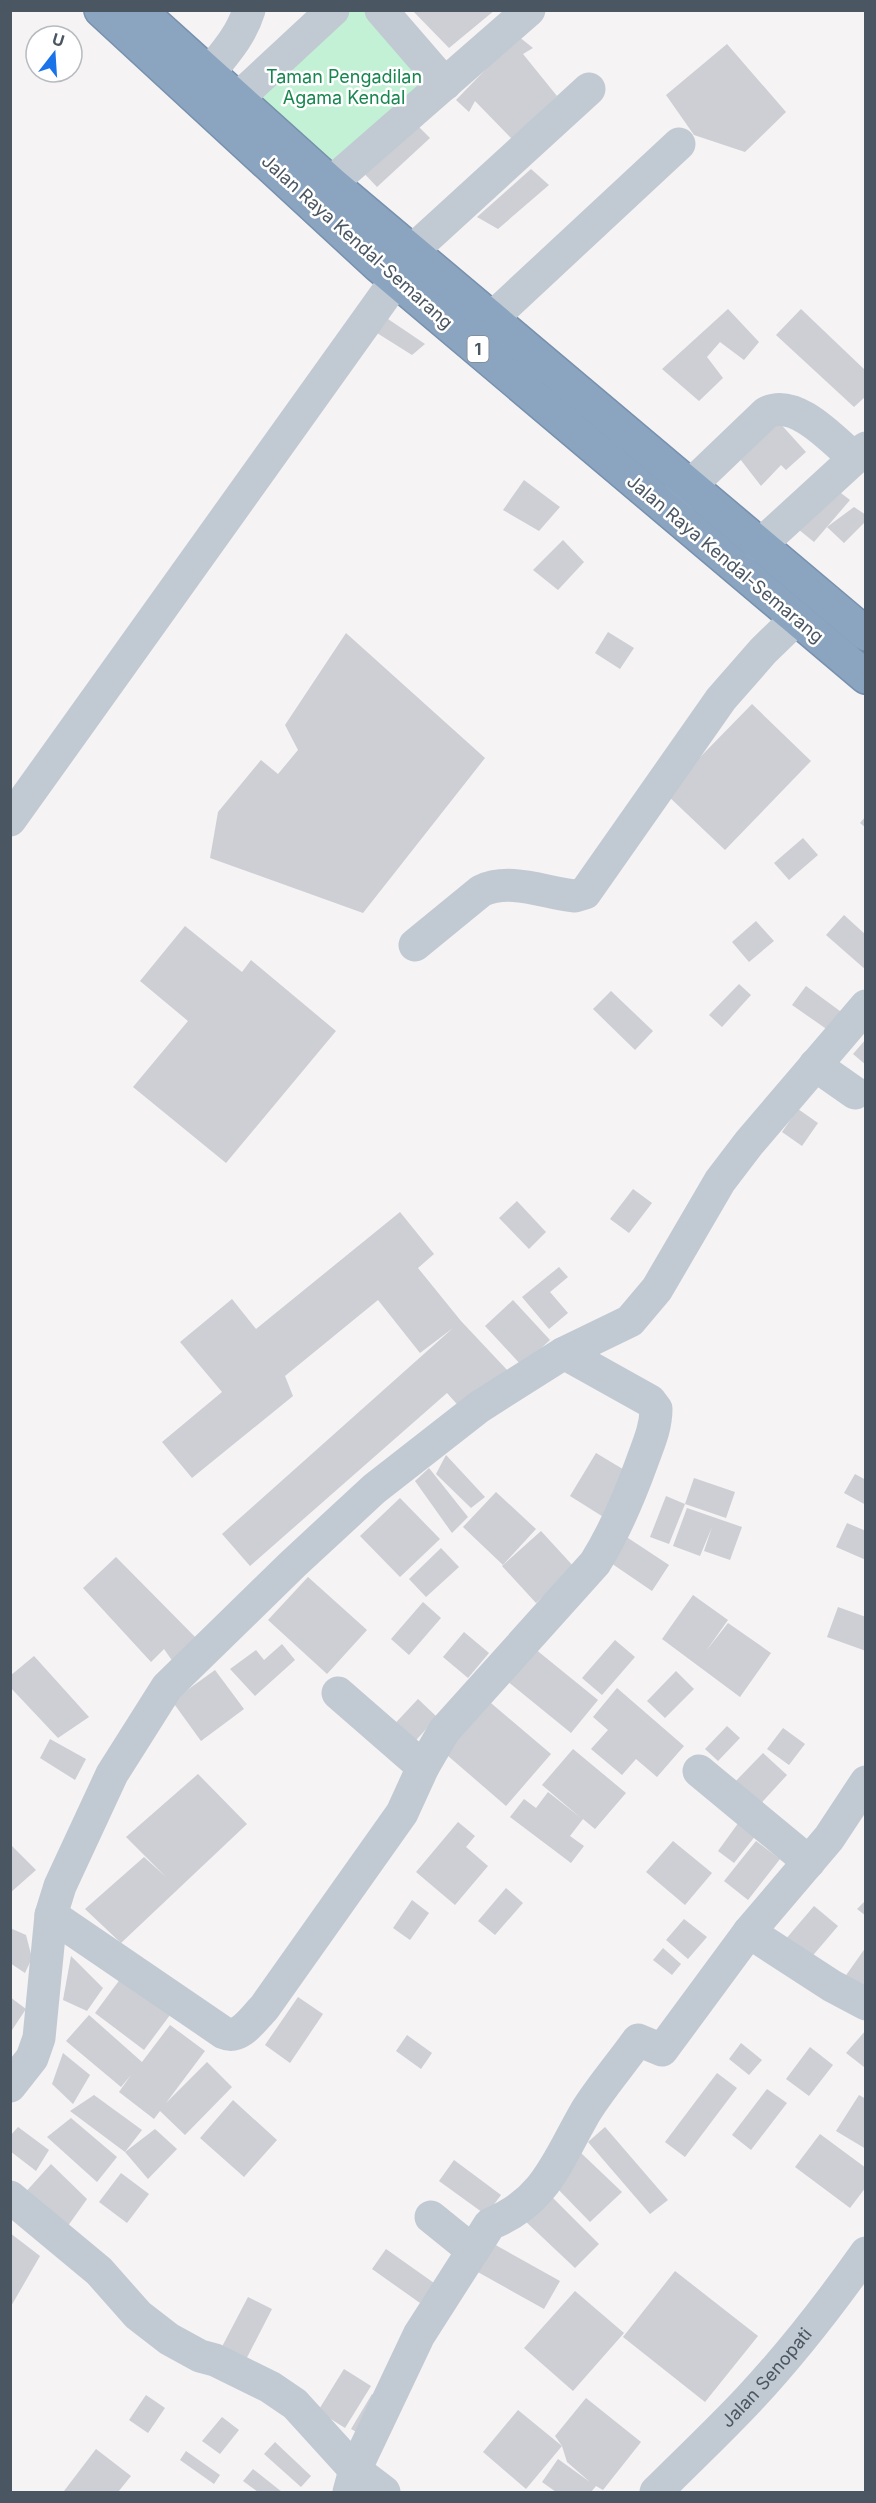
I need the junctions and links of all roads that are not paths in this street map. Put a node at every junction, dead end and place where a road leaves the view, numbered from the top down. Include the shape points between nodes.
1 (101, 10) edge
2 (139, 10) edge
3 (249, 10) edge
4 (333, 10) edge
5 (381, 10) edge
6 (529, 10) edge
7 (209, 73) junction
8 (445, 84) junction
9 (589, 88) dead end
10 (237, 99) junction
11 (679, 144) dead end
12 (331, 183) junction
13 (412, 251) junction
14 (388, 273) junction
15 (492, 318) junction
16 (860, 453) edge
17 (691, 485) junction
18 (666, 509) junction
19 (760, 545) junction
20 (796, 619) junction
21 (866, 634) edge
22 (129, 635) junction
23 (866, 677) edge
24 (10, 782) edge
25 (10, 820) edge
26 (415, 945) dead end
27 (866, 1006) edge
28 (815, 1065) junction
29 (855, 1093) dead end
30 (564, 1353) junction
31 (338, 1693) dead end
32 (423, 1767) junction
33 (699, 1771) dead end
34 (866, 1782) edge
35 (809, 1862) junction
36 (51, 1915) junction
37 (749, 1932) junction
38 (866, 2004) edge
39 (12, 2082) edge
40 (10, 2197) edge
41 (431, 2217) dead end
42 (473, 2251) junction
43 (866, 2253) edge
44 (352, 2481) edge
45 (384, 2493) edge
46 (656, 2493) edge

1 - 14 highway, Jalan Raya Kendal-Semarang / 1
2 - 7 highway, Jalan Raya Kendal-Semarang / 1
3 - 7 street via 234,44
4 - 10 street
5 - 8 street
6 - 8 street
7 - 10 highway, Jalan Raya Kendal-Semarang / 1
8 - 12 street
9 - 13 street
10 - 12 highway, Jalan Raya Kendal-Semarang / 1
11 - 15 street
12 - 13 highway, Jalan Raya Kendal-Semarang / 1
13 - 15 highway, Jalan Raya Kendal-Semarang / 1
14 - 18 highway, Jalan Raya Kendal-Semarang / 1
14 - 22 street
15 - 17 highway, Jalan Raya Kendal-Semarang / 1
16 - 17 street via 802,415 774,408
16 - 19 street
17 - 18 street
17 - 19 highway, Jalan Raya Kendal-Semarang / 1
18 - 20 highway, Jalan Raya Kendal-Semarang / 1
19 - 21 highway, Jalan Raya Kendal-Semarang / 1
20 - 23 highway, Jalan Raya Kendal-Semarang / 1
20 - 26 street via 721,699 585,892 575,896 492,886
22 - 24 street
22 - 25 street
27 - 28 street
28 - 29 street
28 - 30 street via 720,1181 657,1289 630,1322
30 - 32 street via 650,1401 656,1409 653,1431 614,1533 595,1563 542,1640 444,1731
30 - 36 street via 479,1407 374,1489 167,1688 112,1774 72,1858
31 - 32 street
32 - 36 street via 402,1813 264,2008 234,2036 224,2033
33 - 35 street
34 - 35 street
35 - 37 street
36 - 39 street via 39,2038 32,2058
37 - 38 street
37 - 42 street via 662,2050 638,2040 587,2110 548,2181 532,2200 490,2224
40 - 44 street via 99,2271 138,2315 169,2339 270,2387 295,2404
41 - 42 street
42 - 44 street via 419,2335
43 - 46 street, Jalan Senopati via 787,2356
44 - 45 street

